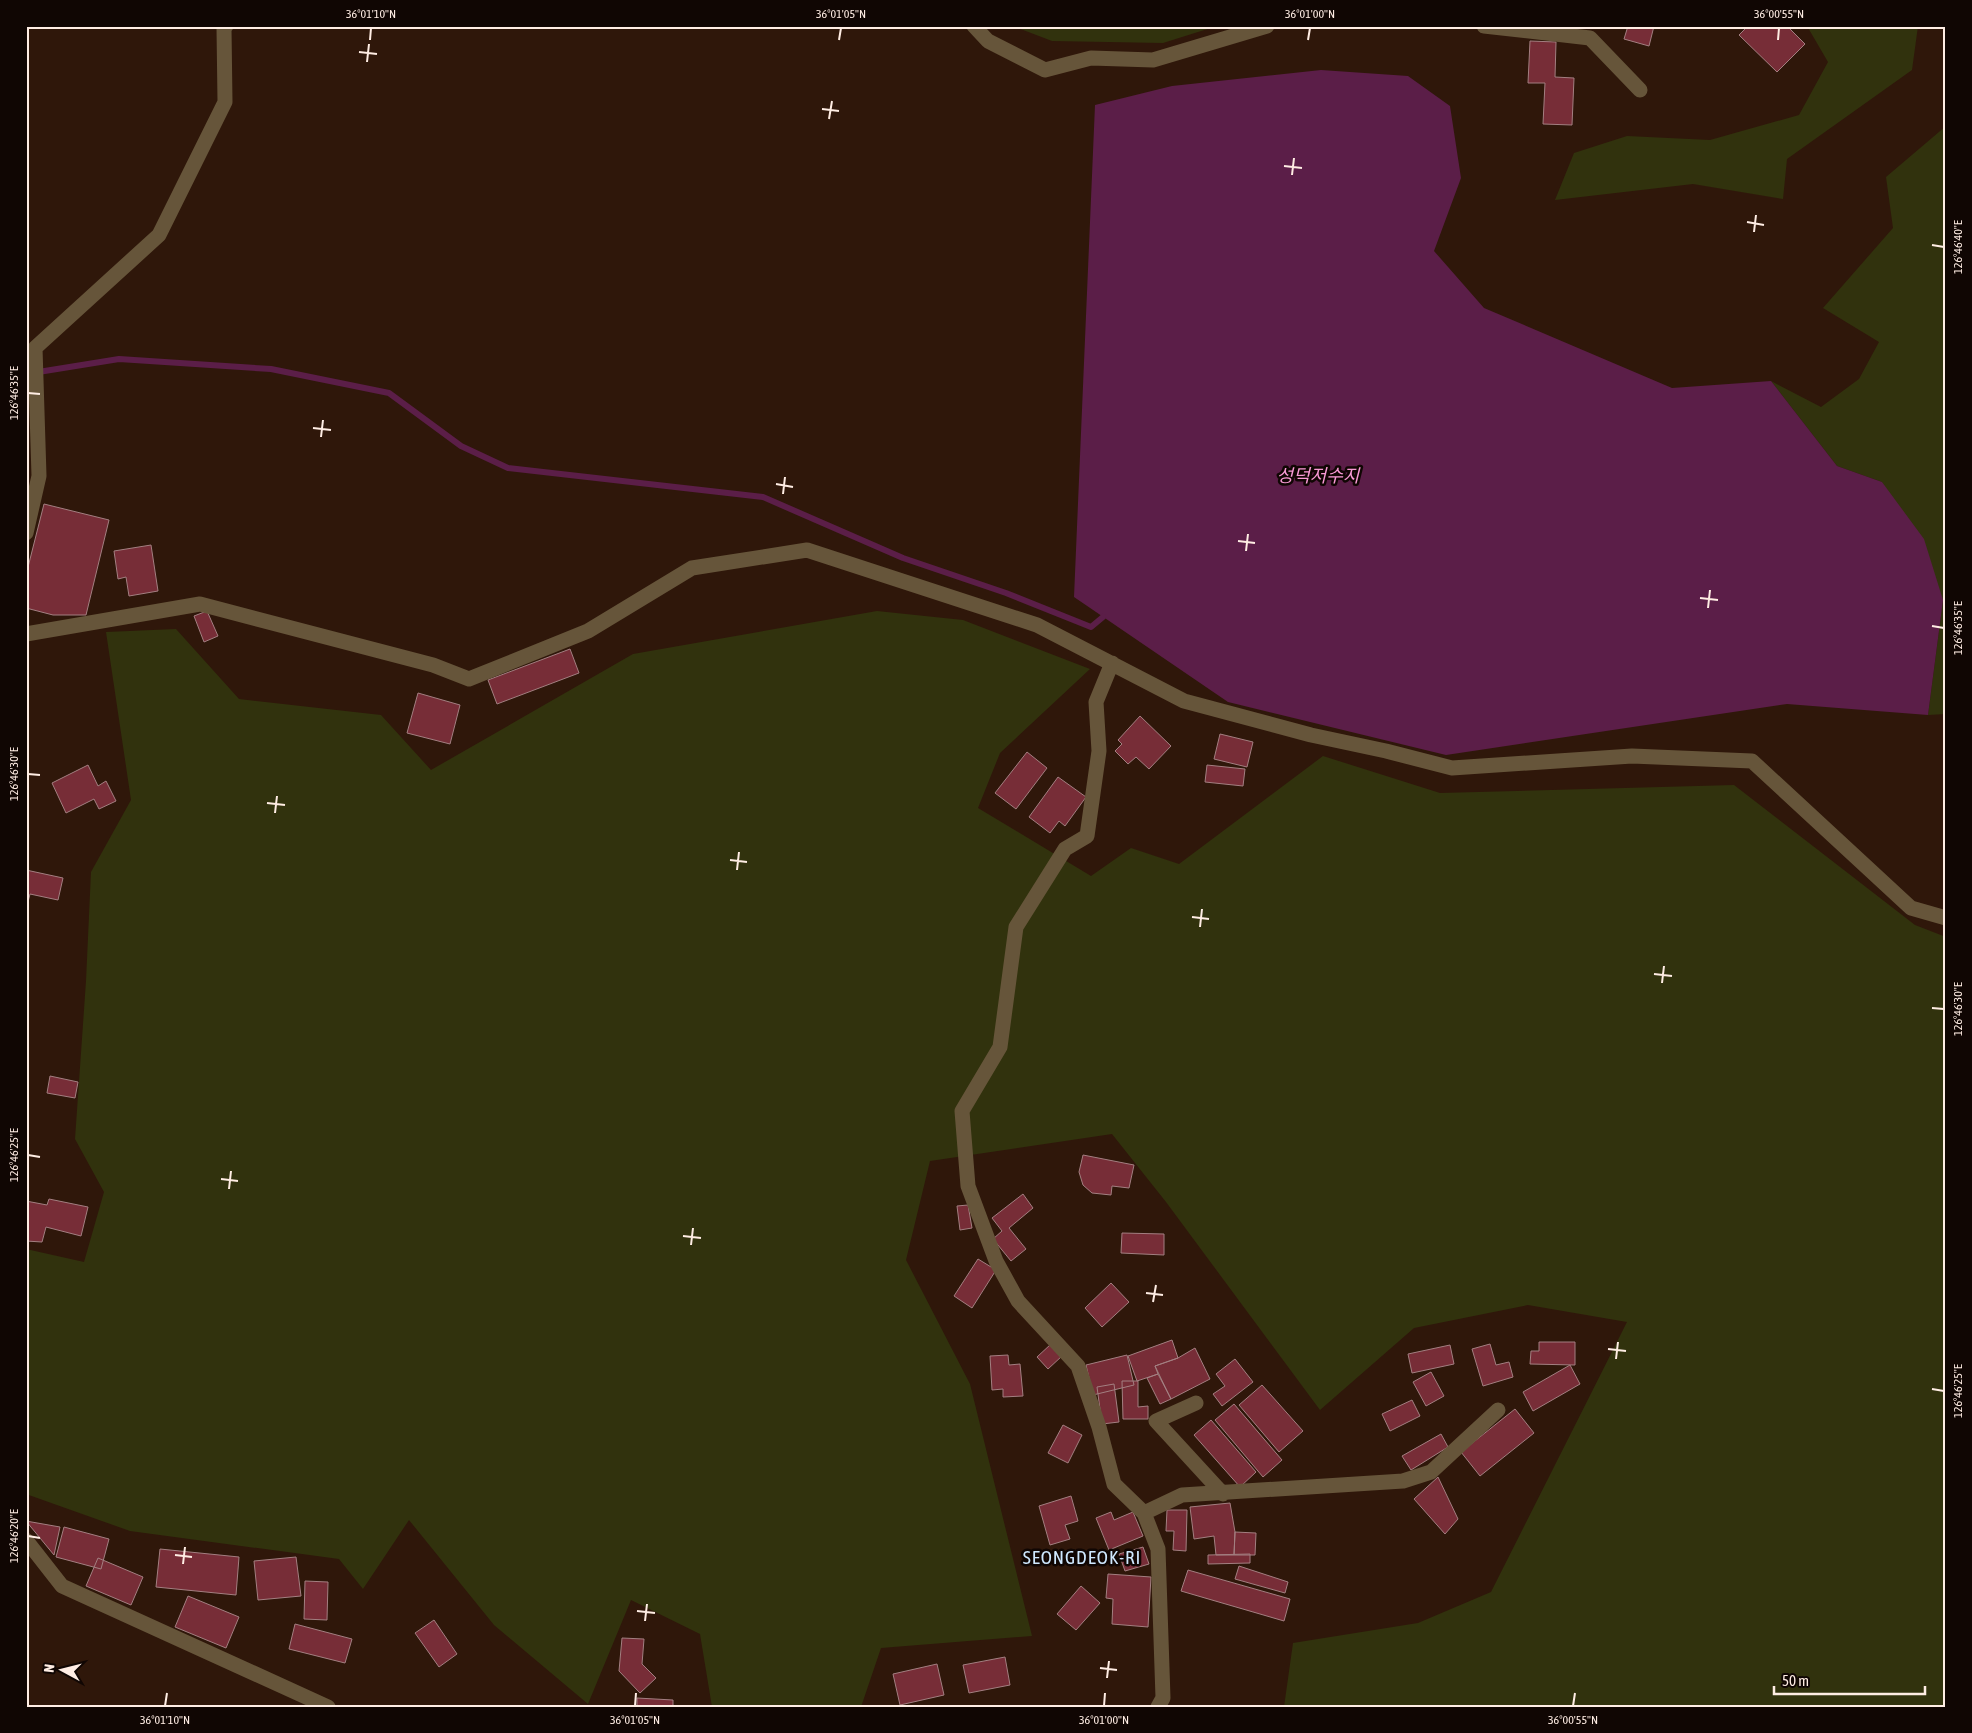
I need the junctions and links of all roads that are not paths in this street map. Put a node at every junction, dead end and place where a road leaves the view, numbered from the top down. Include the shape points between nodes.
1 (226, 26) edge
2 (974, 26) edge
3 (1267, 26) edge
4 (1484, 26) edge
5 (1640, 90) dead end
6 (26, 533) edge
7 (26, 634) edge
8 (1112, 663) junction
9 (1946, 918) edge
10 (1196, 1403) dead end
11 (1498, 1410) dead end
12 (1223, 1494) junction
13 (1144, 1513) junction
14 (26, 1540) edge
15 (328, 1707) edge
16 (1158, 1707) edge

1 - 6 street via 225,102 159,235 35,348 39,476
2 - 3 street via 988,41 1045,70 1092,58 1153,60
4 - 5 street via 1590,38
7 - 8 street via 200,604 433,665 468,679 588,631 692,568 807,550 1037,625
8 - 9 street via 1184,701 1452,768 1632,756 1752,761 1911,908
8 - 13 street via 1096,702 1099,751 1087,836 1065,849 1016,927 1000,1047 962,1111 968,1186 996,1261 1018,1301 1078,1366 1114,1484
10 - 12 street via 1156,1421
11 - 12 street via 1431,1472 1403,1481
12 - 13 street via 1182,1495
13 - 16 street via 1158,1548 1162,1698
14 - 15 street via 62,1586

